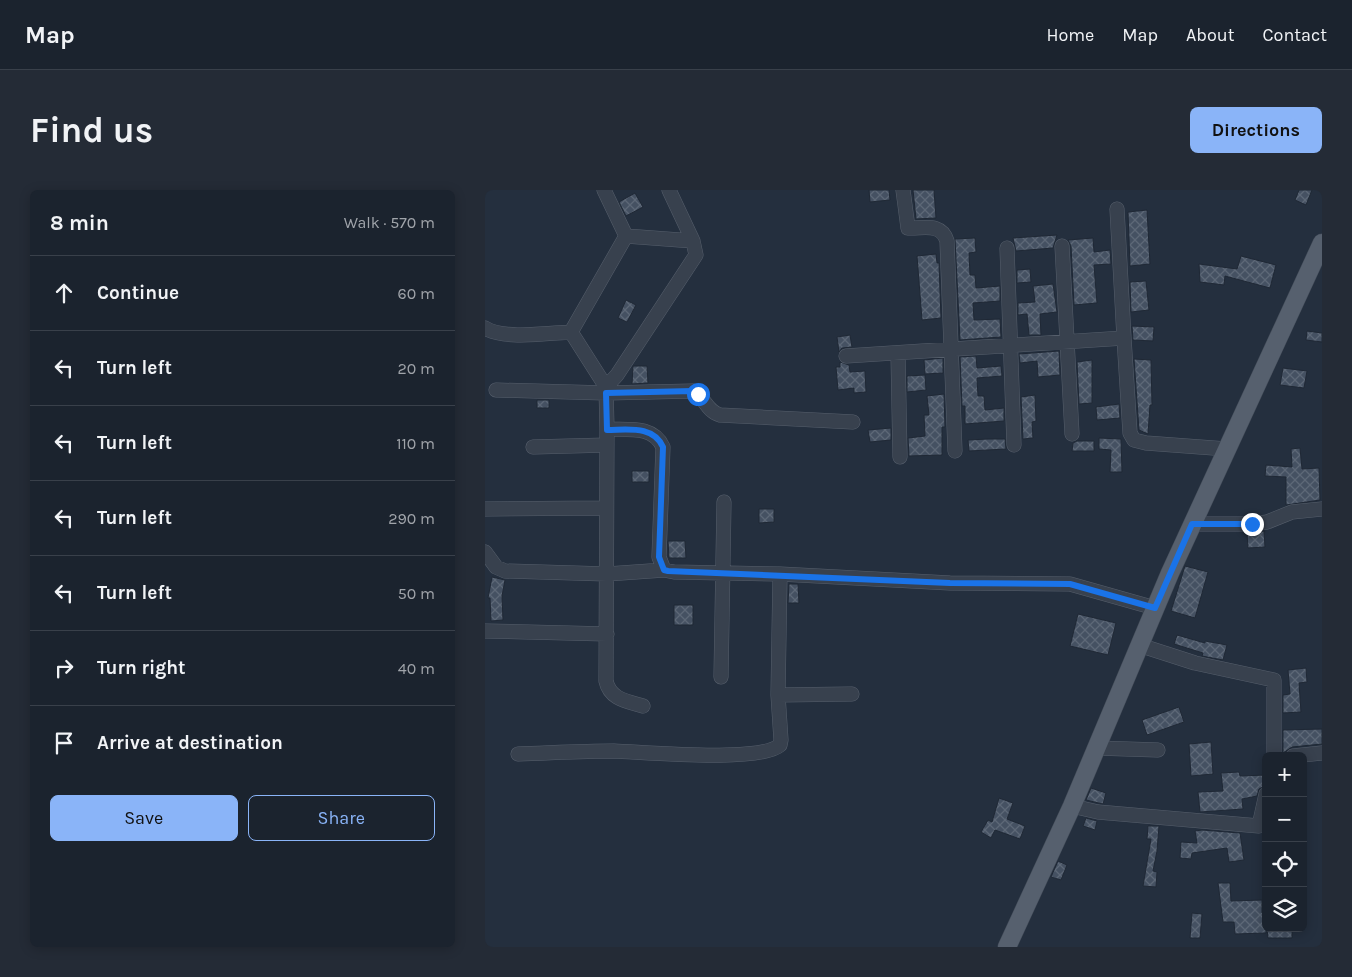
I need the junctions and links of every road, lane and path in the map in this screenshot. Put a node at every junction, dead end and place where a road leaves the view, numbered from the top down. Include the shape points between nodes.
1 (604, 190) edge
2 (669, 190) edge
3 (903, 190) edge
4 (1117, 209) dead end
5 (626, 236) junction
6 (693, 241) junction
7 (1322, 243) edge
8 (1062, 246) dead end
9 (1007, 248) dead end
10 (1316, 272) edge
11 (485, 328) edge
12 (571, 332) junction
13 (1124, 338) junction
14 (1067, 342) junction
15 (1009, 346) junction
16 (952, 351) junction
17 (898, 354) junction
18 (846, 356) dead end
19 (496, 390) dead end
20 (606, 390) junction
21 (853, 422) dead end
22 (607, 430) junction
23 (1072, 434) dead end
24 (1015, 445) dead end
25 (607, 446) junction
26 (533, 447) dead end
27 (1227, 449) junction
28 (955, 451) dead end
29 (900, 458) dead end
30 (724, 502) dead end
31 (606, 508) junction
32 (485, 509) edge
33 (1322, 509) edge
34 (1192, 524) junction
35 (485, 552) edge
36 (664, 570) junction
37 (607, 574) junction
38 (722, 574) junction
39 (780, 574) junction
40 (1155, 608) junction
41 (485, 631) edge
42 (607, 634) junction
43 (1139, 645) junction
44 (721, 678) dead end
45 (851, 694) dead end
46 (778, 695) junction
47 (643, 706) dead end
48 (1096, 748) junction
49 (1158, 750) dead end
50 (1274, 752) edge
51 (1322, 753) edge
52 (518, 754) dead end
53 (1307, 755) edge
54 (1265, 797) edge
55 (1071, 806) junction
56 (1011, 946) edge

1 - 5 street
2 - 6 street
3 - 16 street via 908,228 938,228 947,241
4 - 13 street
5 - 6 street
5 - 12 street
6 - 20 street via 697,250 693,260
7 - 10 main road
8 - 14 street
9 - 15 street
10 - 27 main road
11 - 12 street via 512,334
12 - 20 street
13 - 14 street
13 - 27 street via 1130,433 1134,440
14 - 15 street
14 - 23 street
15 - 16 street
15 - 24 street
16 - 17 street
16 - 28 street
17 - 18 street
17 - 29 street
19 - 20 street
20 - 21 street via 693,391 713,413 720,415
20 - 22 street
22 - 25 street
22 - 36 street via 647,431 656,435 663,447 659,557
25 - 26 street
25 - 31 street
27 - 34 main road
30 - 38 street
31 - 32 street
31 - 37 street
33 - 34 street via 1293,512 1252,524
34 - 40 main road
35 - 37 street via 496,567 505,571
36 - 37 street
36 - 38 street
37 - 42 street
38 - 39 street
38 - 44 street
39 - 40 street via 950,583 1070,584
39 - 46 street
40 - 43 main road
41 - 42 street
42 - 47 street via 607,687 616,697
43 - 48 main road
43 - 50 street via 1195,663 1274,680
45 - 46 street
46 - 52 street via 781,740 774,751
48 - 49 street
48 - 55 main road
51 - 53 street
54 - 55 street via 1259,826 1098,812
55 - 56 main road

